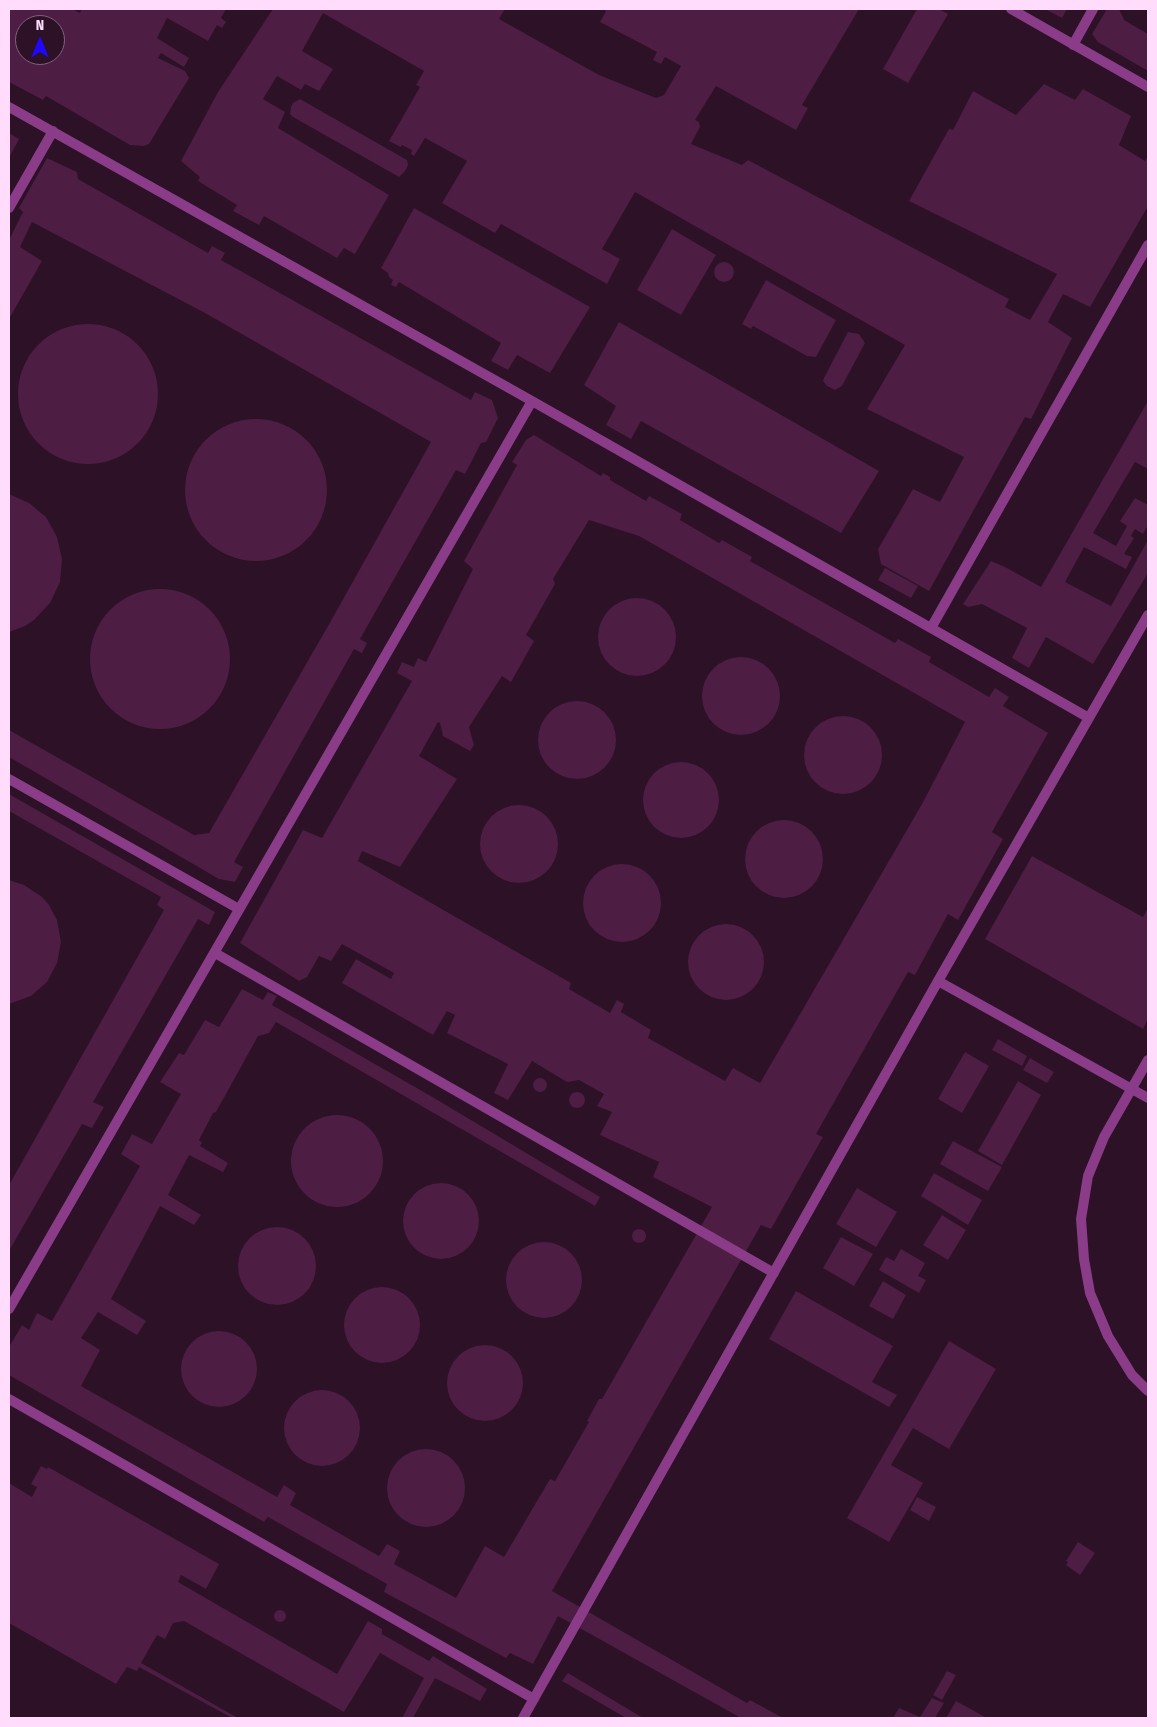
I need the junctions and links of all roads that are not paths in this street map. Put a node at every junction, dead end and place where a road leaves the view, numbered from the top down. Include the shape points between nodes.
1 (1011, 9) edge
2 (1093, 9) edge
3 (1073, 45) junction
4 (1148, 87) edge
5 (9, 106) edge
6 (53, 131) junction
7 (9, 208) edge
8 (1148, 245) edge
9 (532, 401) junction
10 (1148, 615) edge
11 (931, 628) junction
12 (1089, 718) junction
13 (9, 779) edge
14 (239, 909) junction
15 (215, 953) junction
16 (938, 981) junction
17 (1148, 1060) edge
18 (1132, 1089) junction
19 (1148, 1098) edge
20 (774, 1273) junction
21 (9, 1309) edge
22 (1148, 1391) edge
23 (9, 1398) edge
24 (534, 1699) junction
25 (523, 1718) edge

1 - 3 lane
2 - 3 lane
3 - 4 lane
5 - 6 lane
6 - 7 lane
6 - 9 lane
8 - 11 lane
9 - 11 lane
9 - 14 lane
10 - 12 lane
11 - 12 lane
12 - 16 lane
13 - 14 lane
14 - 15 lane
15 - 20 lane
15 - 21 lane
16 - 18 lane
16 - 20 lane
17 - 18 lane
18 - 19 lane
18 - 22 lane via 1104,1137 1088,1176 1081,1219 1090,1293 1108,1336 1132,1375
20 - 24 lane
23 - 24 lane
24 - 25 lane

